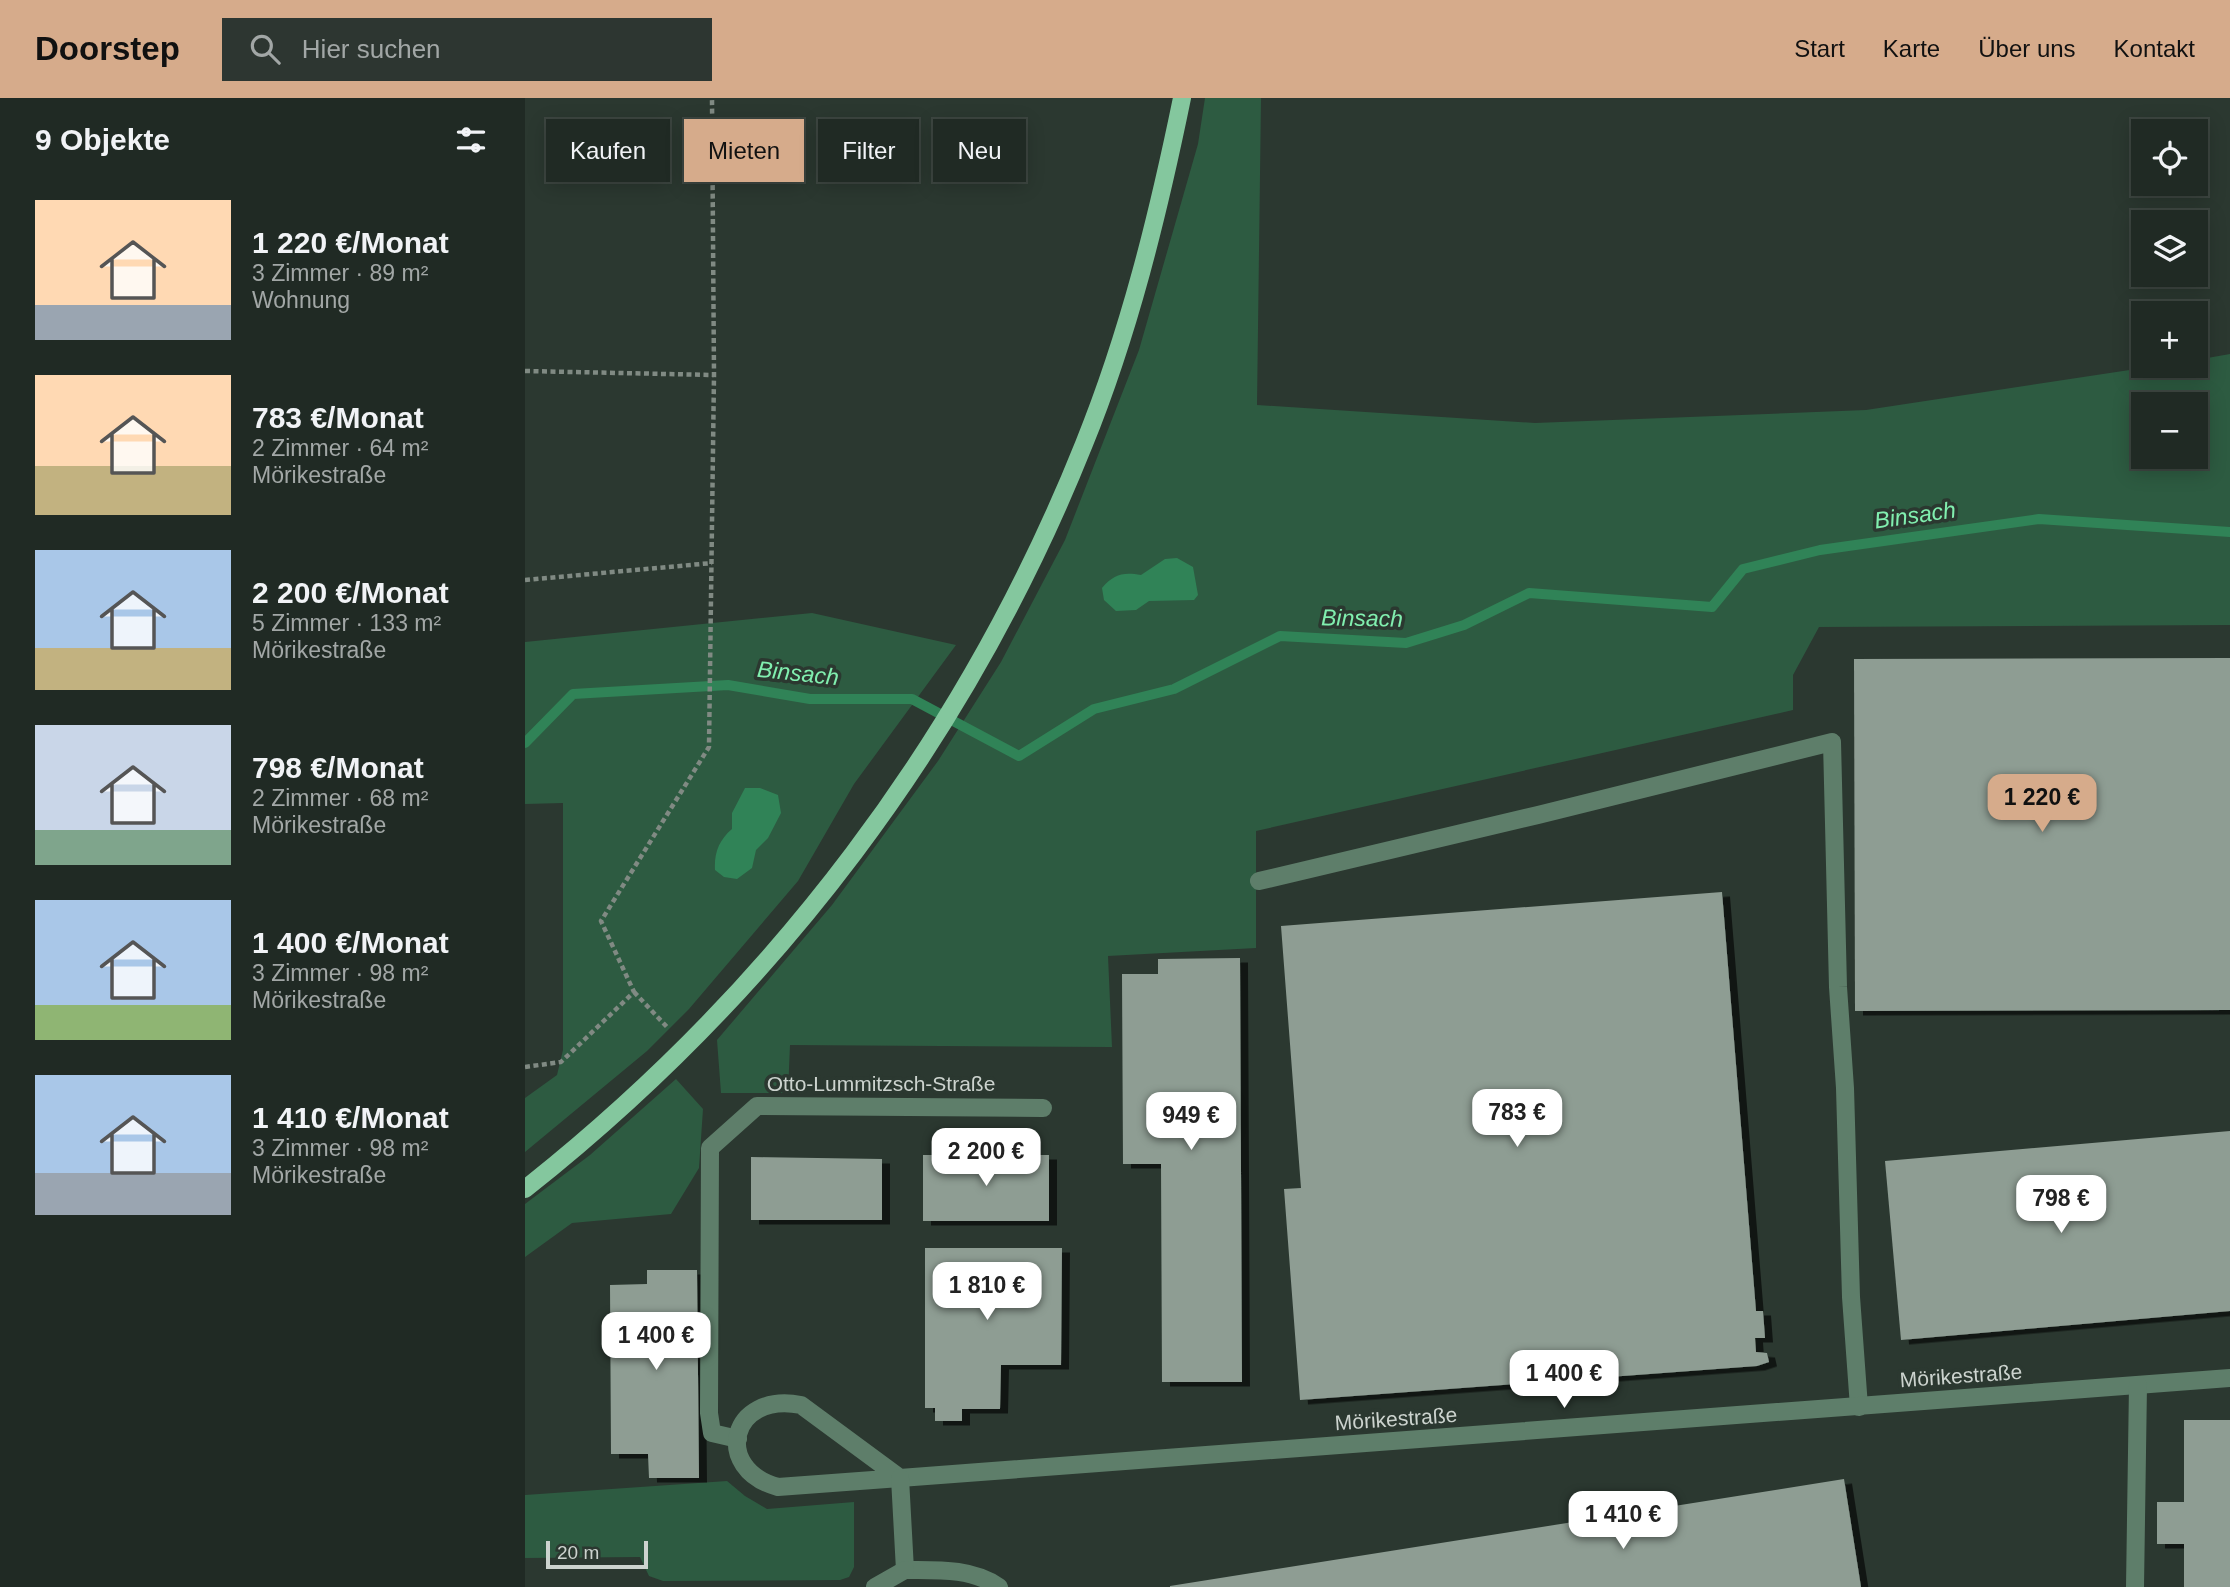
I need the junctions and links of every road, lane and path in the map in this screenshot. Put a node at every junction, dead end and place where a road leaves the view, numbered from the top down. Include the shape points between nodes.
1 (712, 98) edge
2 (1182, 98) edge
3 (525, 372) edge
4 (714, 375) junction
5 (712, 562) junction
6 (525, 580) edge
7 (1259, 881) dead end
8 (634, 992) junction
9 (685, 1047) junction
10 (525, 1067) edge
11 (1043, 1108) dead end
12 (525, 1189) edge
13 (2230, 1378) edge
14 (2138, 1385) junction
15 (1859, 1407) junction
16 (738, 1439) junction
17 (900, 1479) junction
18 (905, 1570) junction
19 (875, 1587) edge
20 (999, 1587) edge
21 (2135, 1587) edge

1 - 4 path
2 - 9 main road via 1146,255 1101,399 1038,552 974,671 883,815 810,909
3 - 4 path
4 - 5 path
5 - 6 path
5 - 8 path via 709,747 601,921
7 - 15 street via 1832,742 1838,987
8 - 9 path
8 - 10 path via 561,1062
9 - 12 main road
11 - 16 street, Otto-Lummitzsch-Straße via 757,1106 710,1148 709,1413 712,1433
13 - 14 street, Mörikestraße
14 - 15 street, Mörikestraße
14 - 21 street
15 - 17 street, Mörikestraße
16 - 17 street, Mörikestraße via 740,1459 748,1472 778,1487
16 - 17 street via 741,1424 751,1412 767,1404 801,1405
17 - 18 street
18 - 19 street
18 - 20 street via 963,1572

